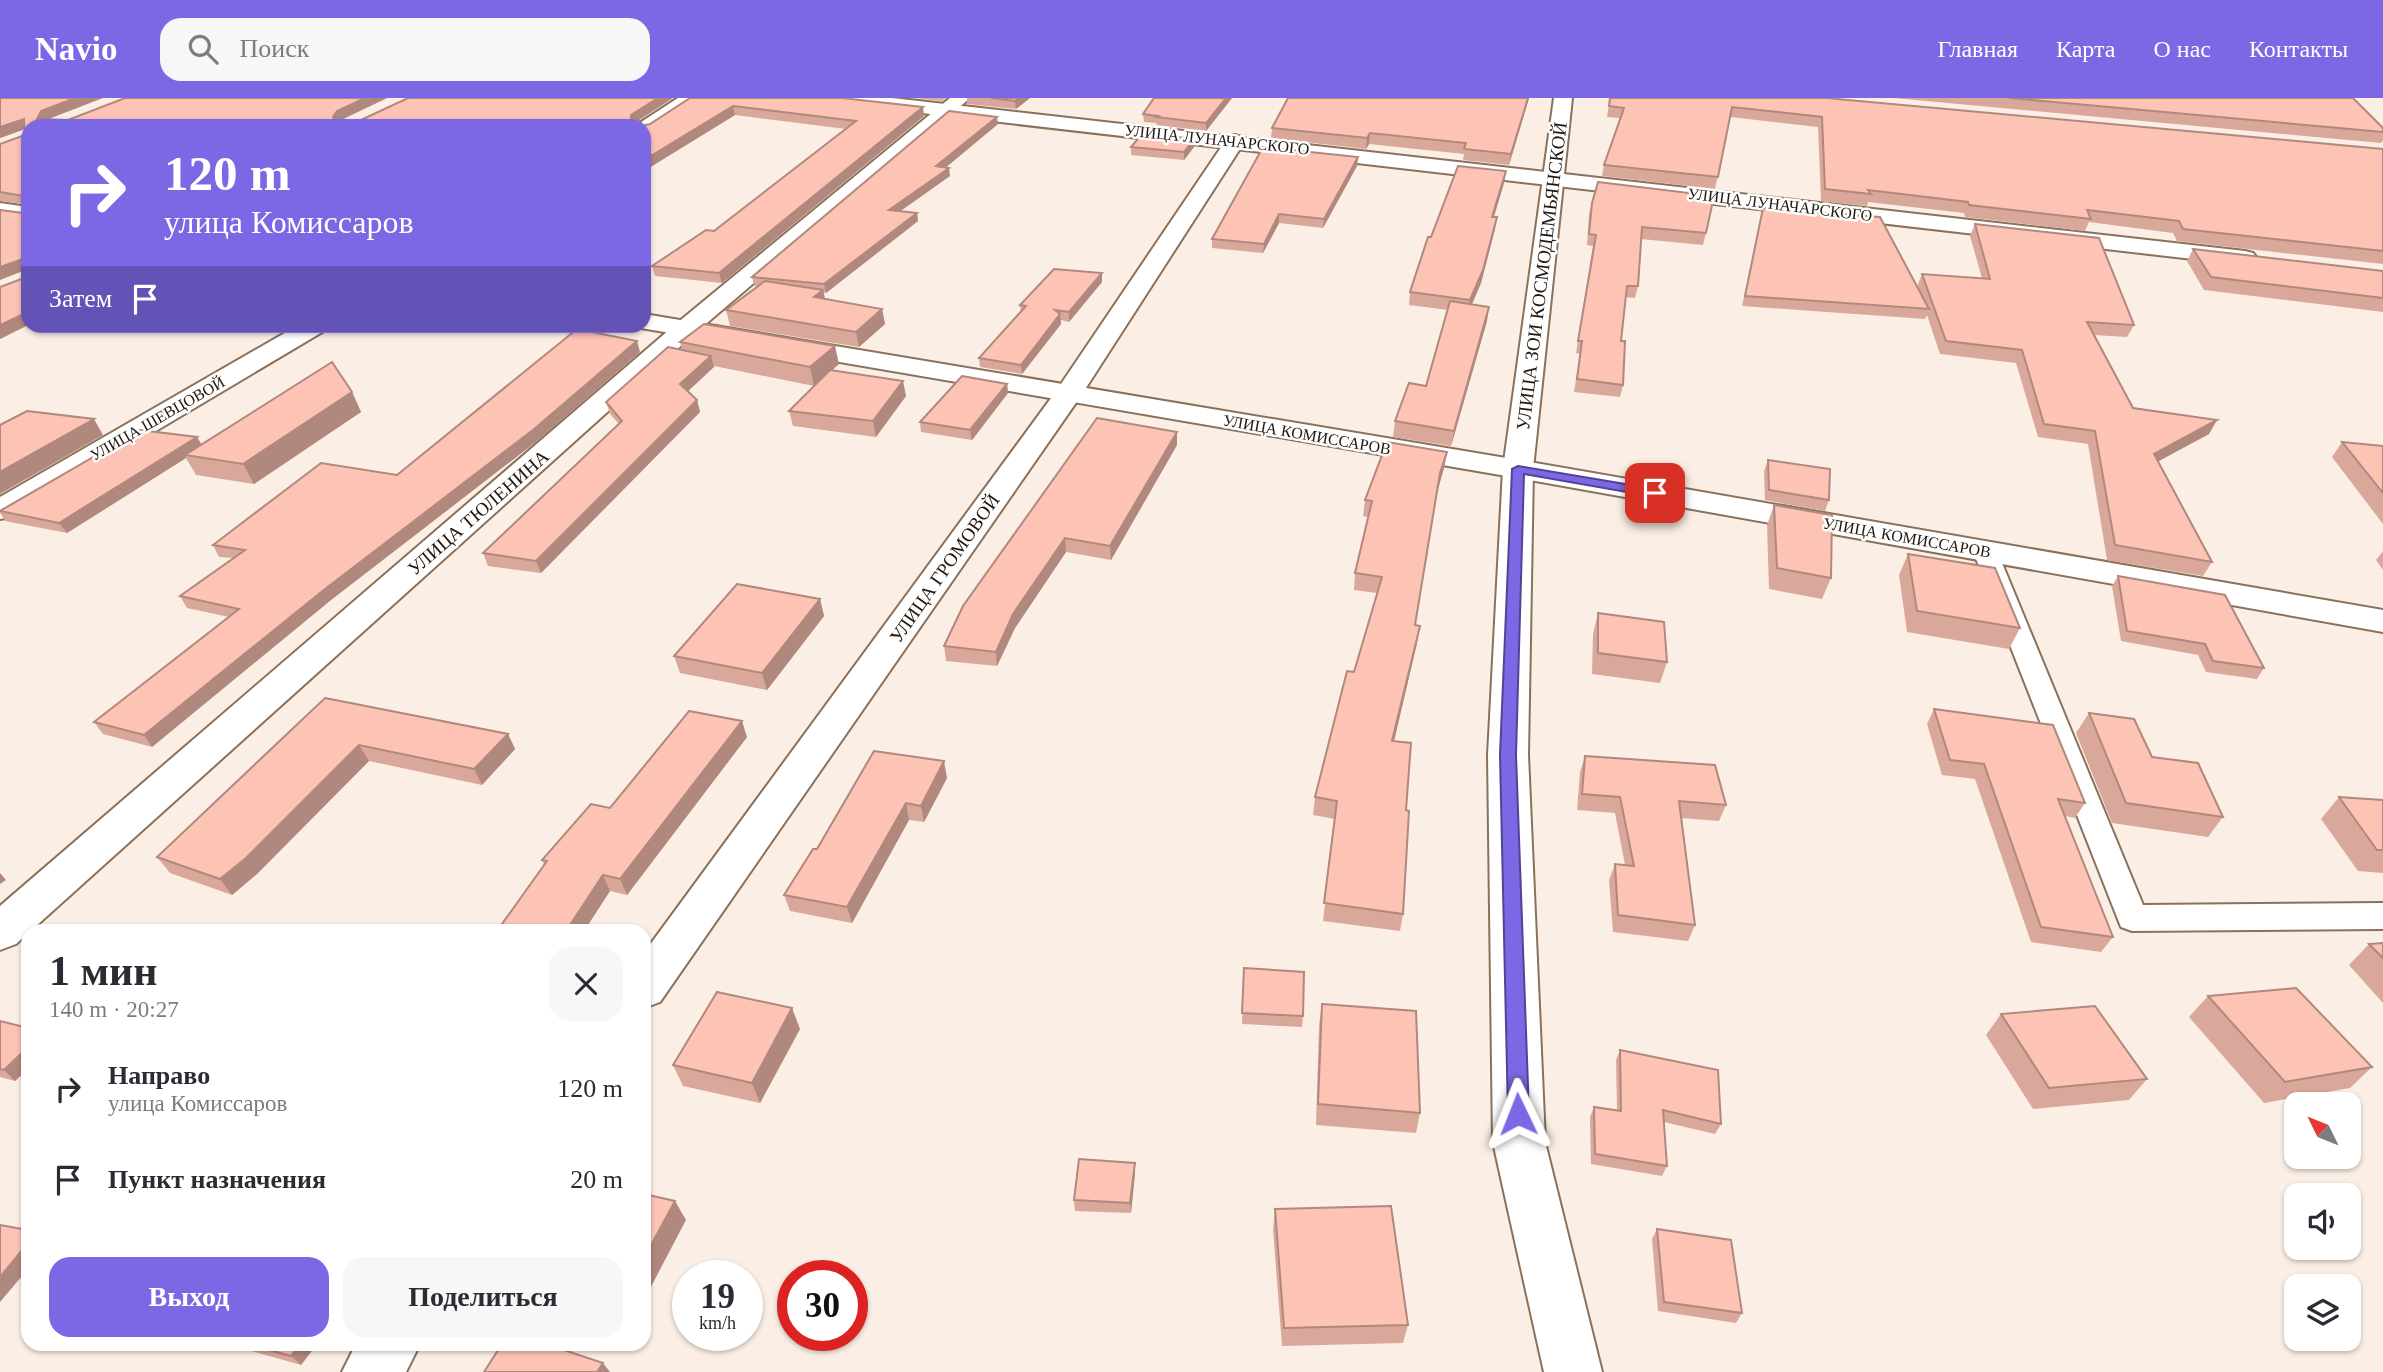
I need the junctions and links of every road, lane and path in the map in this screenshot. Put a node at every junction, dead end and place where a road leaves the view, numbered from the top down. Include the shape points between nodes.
1 (691, 98) edge
2 (843, 98) edge
3 (1563, 98) edge
4 (954, 103) edge
5 (651, 123) edge
6 (1234, 141) junction
7 (1553, 177) junction
8 (0, 210) edge
9 (21, 213) edge
10 (2272, 261) edge
11 (651, 323) edge
12 (685, 329) junction
13 (303, 333) edge
14 (1068, 394) junction
15 (1518, 469) junction
16 (0, 510) edge
17 (1985, 551) junction
18 (2383, 621) edge
19 (2383, 916) edge
20 (0, 932) edge
21 (651, 979) edge
22 (386, 1351) edge
23 (371, 1372) edge
24 (1573, 1372) edge

1 - 5 street
2 - 4 street, УЛИЦА ЛУНАЧАРСКОГО
3 - 7 street, УЛИЦА ЗОИ КОСМОДЕМЬЯНСКОЙ
4 - 6 street, УЛИЦА ЛУНАЧАРСКОГО
4 - 12 street, УЛИЦА ТЮЛЕНИНА
6 - 7 street, УЛИЦА ЛУНАЧАРСКОГО
6 - 14 street, УЛИЦА ГРОМОВОЙ
7 - 10 street, УЛИЦА ЛУНАЧАРСКОГО
7 - 15 street, УЛИЦА ЗОИ КОСМОДЕМЬЯНСКОЙ
8 - 9 street
11 - 12 street, УЛИЦА КОМИССАРОВ
12 - 14 street, УЛИЦА КОМИССАРОВ
12 - 20 street, УЛИЦА ТЮЛЕНИНА
13 - 16 street, УЛИЦА ШЕВЦОВОЙ
14 - 15 street, УЛИЦА КОМИССАРОВ
14 - 21 street, УЛИЦА ГРОМОВОЙ
15 - 17 street, УЛИЦА КОМИССАРОВ
15 - 24 street, УЛИЦА ЗОИ КОСМОДЕМЬЯНСКОЙ via 1508,755 1519,1142
17 - 18 street, УЛИЦА КОМИССАРОВ
17 - 19 lane via 2132,918
22 - 23 street

